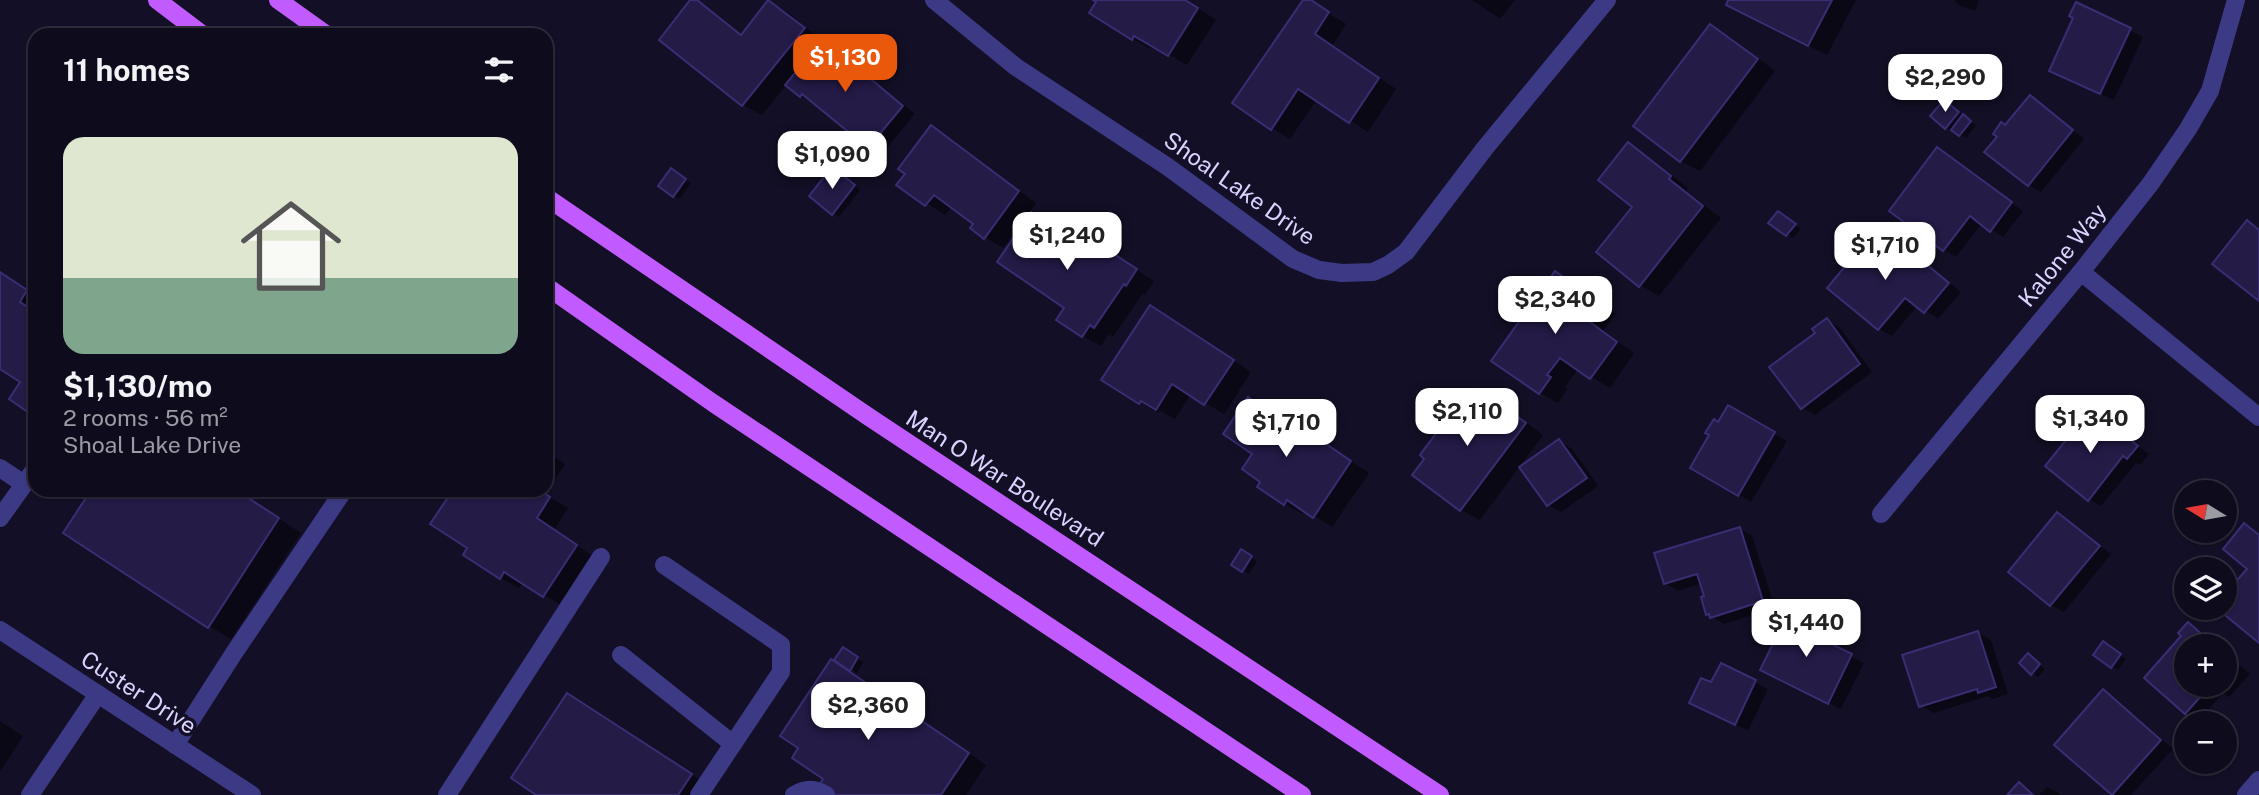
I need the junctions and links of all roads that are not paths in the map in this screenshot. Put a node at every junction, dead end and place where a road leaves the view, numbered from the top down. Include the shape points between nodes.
1 (157, 0) edge
2 (278, 0) edge
3 (934, 0) edge
4 (1607, 0) edge
5 (2236, 0) edge
6 (195, 28) edge
7 (317, 28) edge
8 (553, 202) edge
9 (2081, 272) junction
10 (553, 291) edge
11 (2259, 417) edge
12 (0, 468) edge
13 (28, 479) edge
14 (24, 484) junction
15 (339, 497) edge
16 (1881, 514) dead end
17 (0, 518) edge
18 (601, 558) dead end
19 (664, 565) dead end
20 (0, 630) edge
21 (621, 655) dead end
22 (98, 694) junction
23 (733, 744) junction
24 (175, 745) junction
25 (2259, 780) edge
26 (30, 795) edge
27 (251, 795) edge
28 (447, 795) edge
29 (699, 795) edge
30 (794, 795) edge
31 (826, 795) edge
32 (1303, 795) edge
33 (1440, 795) edge
34 (2246, 795) edge

1 - 6 main road
2 - 7 main road
3 - 4 street, Shoal Lake Drive via 1016,67 1168,167 1293,259 1342,273 1373,272 1406,252
5 - 9 street, Kalone Way via 2210,91 2151,183
8 - 33 main road, Man O War Boulevard
9 - 11 street
9 - 16 street, Kalone Way
10 - 32 main road via 713,403
12 - 14 street
13 - 14 street
14 - 17 street
15 - 24 street
18 - 28 street
19 - 23 street via 781,645 781,672
20 - 22 street, Custer Drive
21 - 23 street
22 - 24 street, Custer Drive
22 - 26 street
23 - 29 street
24 - 27 street, Custer Drive
25 - 34 street
30 - 31 street via 816,789

